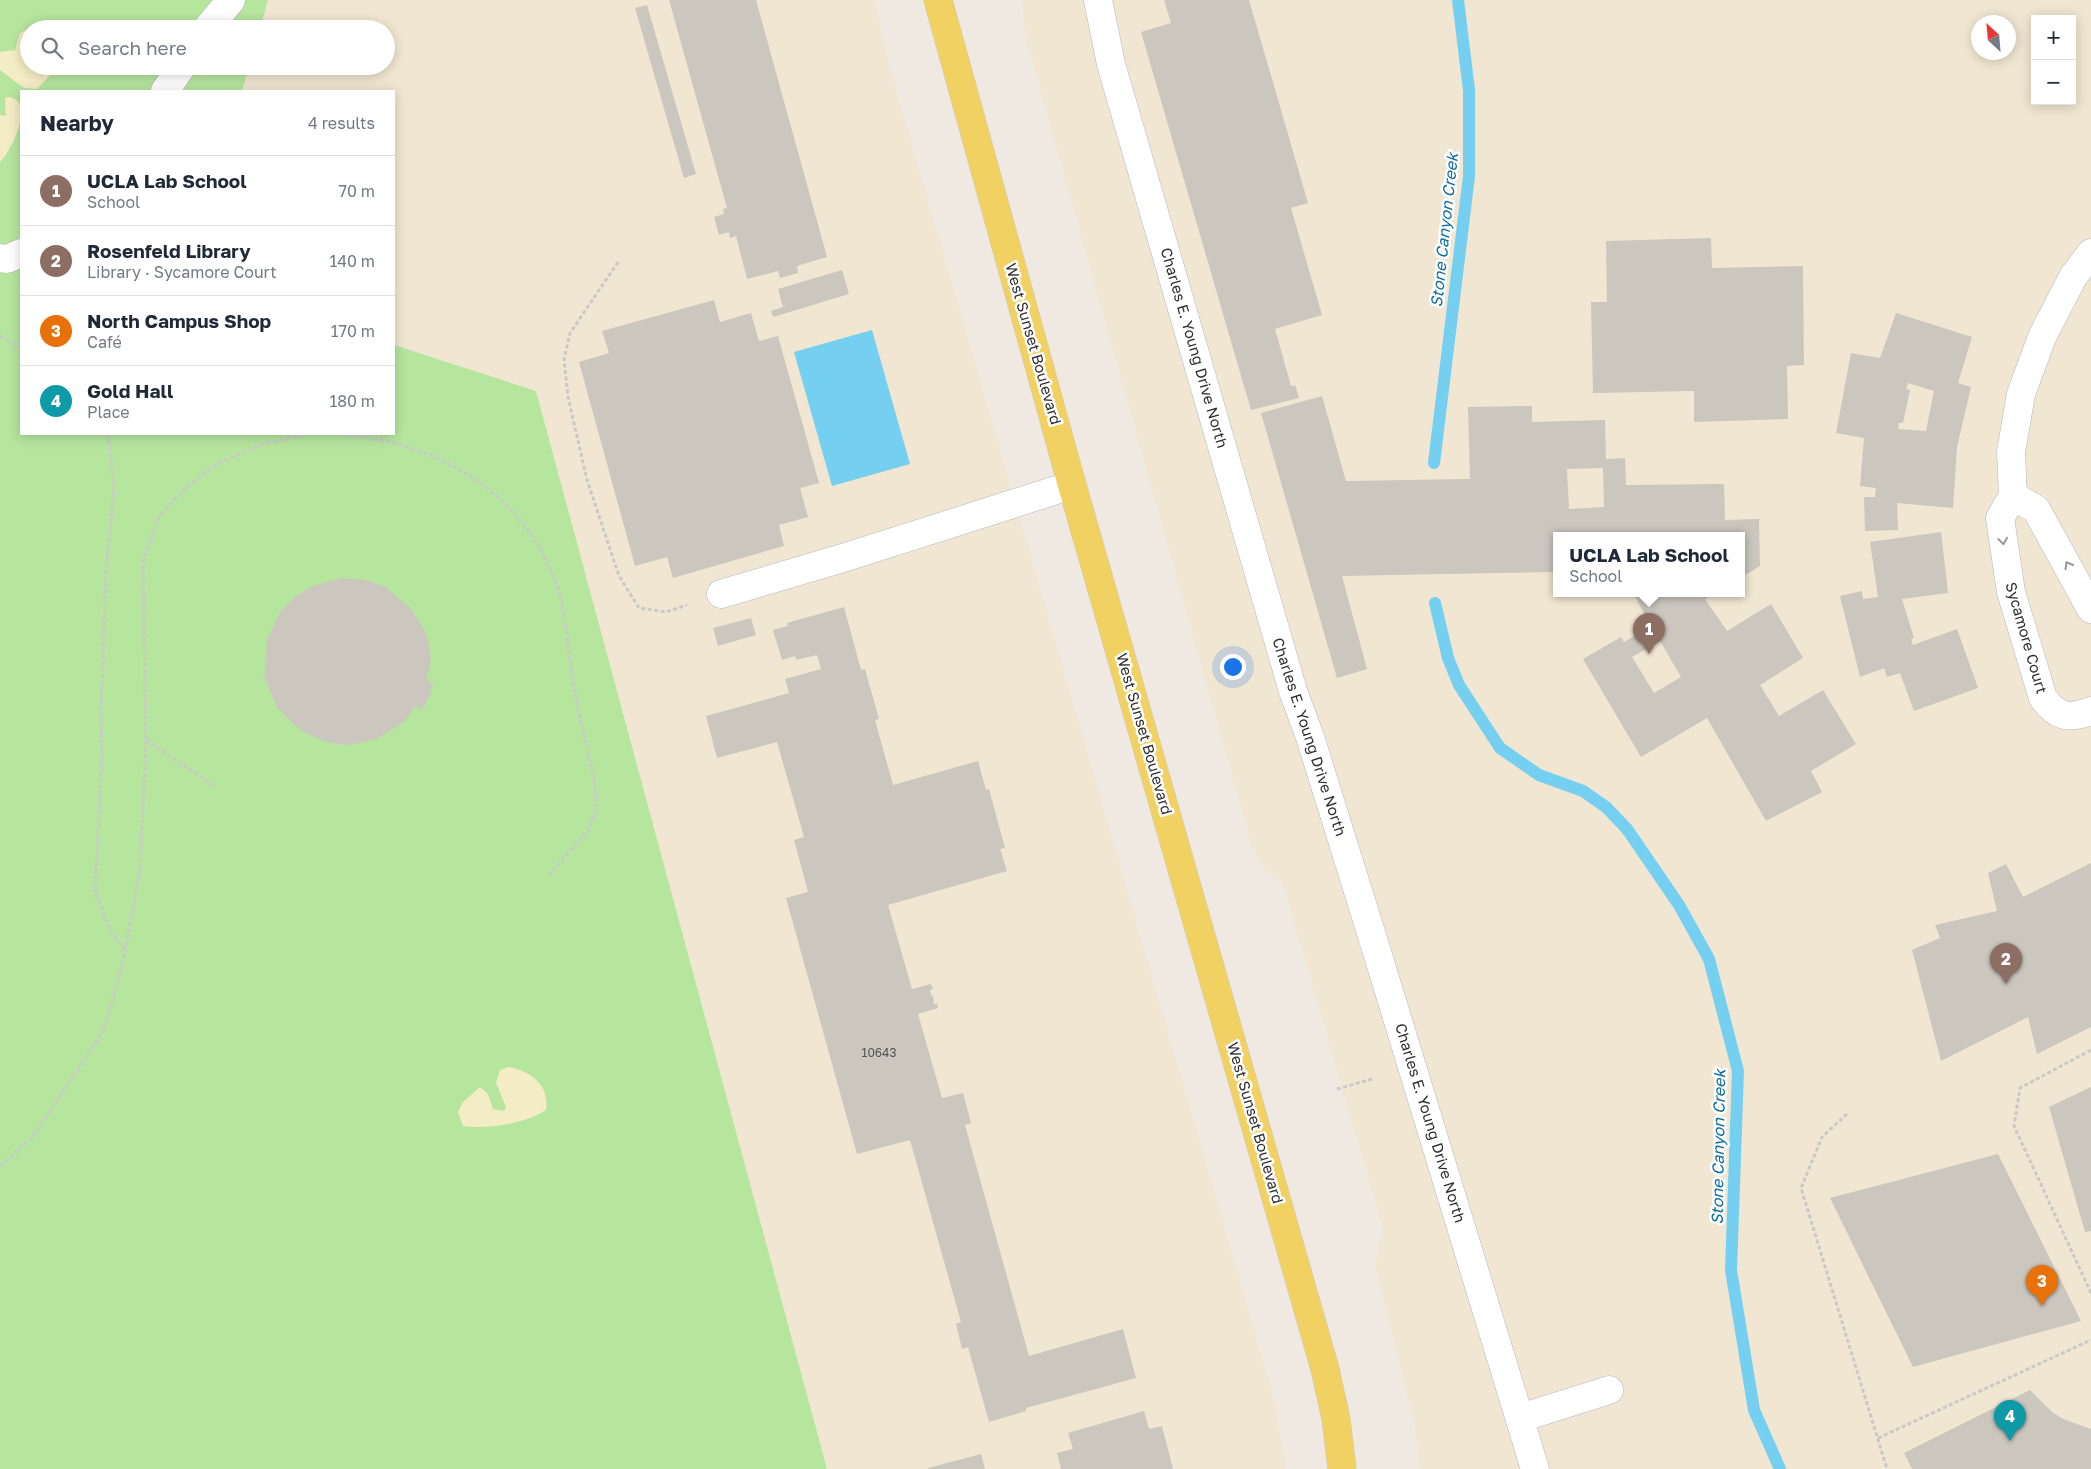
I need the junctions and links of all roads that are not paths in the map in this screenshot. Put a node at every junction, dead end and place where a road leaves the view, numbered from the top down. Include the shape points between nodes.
1 (231, 0) edge
2 (938, 0) edge
3 (1098, 0) edge
4 (214, 20) edge
5 (176, 75) edge
6 (166, 90) edge
7 (20, 253) edge
8 (2091, 253) edge
9 (0, 258) edge
10 (1072, 484) junction
11 (2013, 496) junction
12 (722, 594) road end
13 (2091, 608) edge
14 (2091, 711) edge
15 (1609, 1390) dead end
16 (1520, 1418) junction
17 (1342, 1469) edge
18 (1535, 1469) edge

1 - 4 street
2 - 10 main road, West Sunset Boulevard
3 - 16 street, Charles E. Young Drive North via 1112,64 1293,691 1313,746
5 - 6 street
7 - 9 street via 7,259
8 - 11 street via 2074,277 2042,337 2021,394 2010,452
10 - 12 street
10 - 17 main road, West Sunset Boulevard via 1324,1369 1336,1420
13 -> 11 street via 2036,510
11 -> 14 street, Sycamore Court via 2000,518 2010,592 2043,698 2054,712 2074,717
15 - 16 street
16 - 18 street, Charles E. Young Drive North

